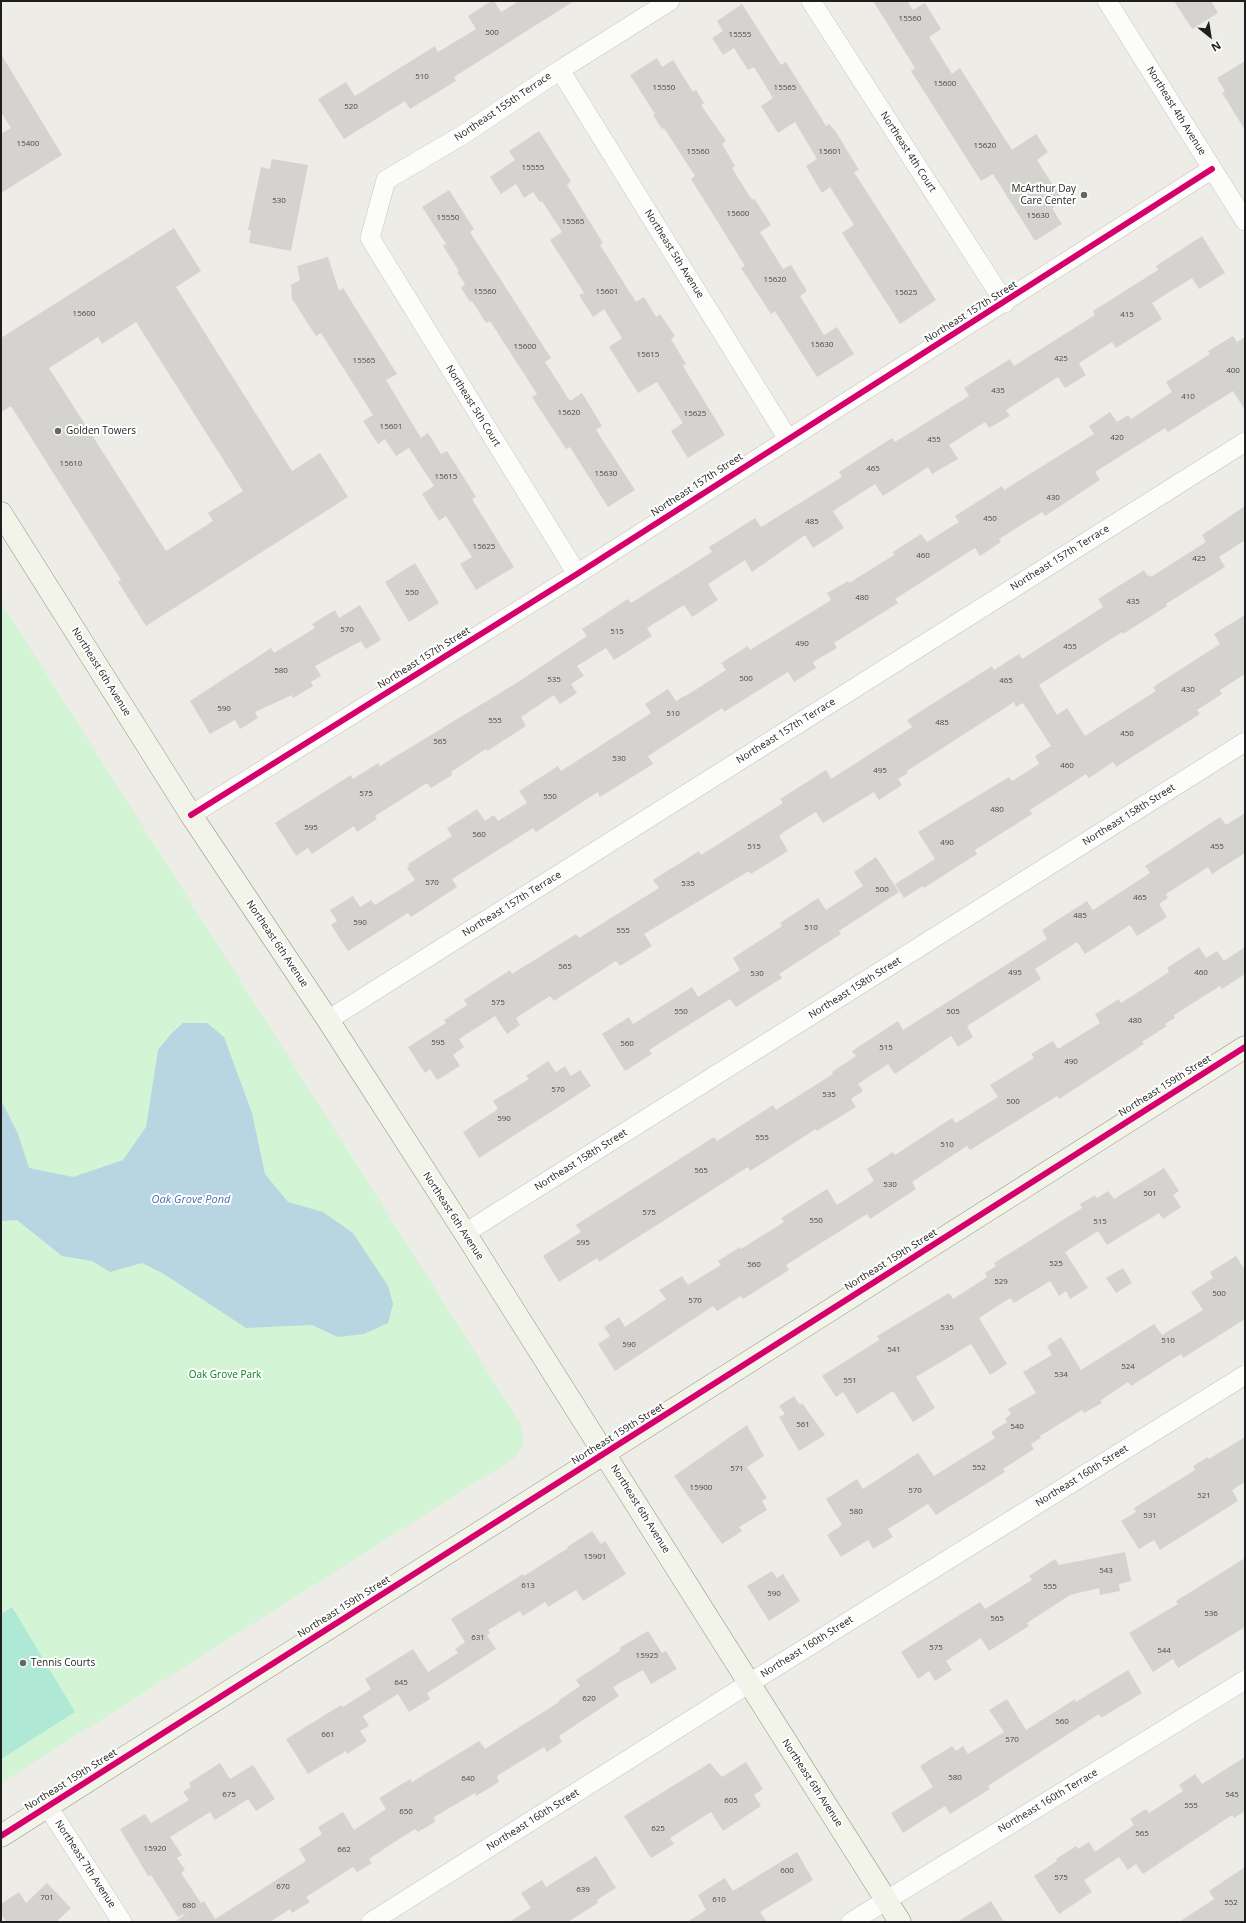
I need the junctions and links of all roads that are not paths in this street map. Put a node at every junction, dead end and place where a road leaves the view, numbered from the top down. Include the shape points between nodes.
1 (670, 1) edge
2 (811, 1) edge
3 (1107, 1) edge
4 (560, 70) junction
5 (1212, 169) junction
6 (1245, 221) edge
7 (370, 238) joint
8 (1005, 303) junction
9 (788, 439) junction
10 (1245, 442) edge
11 (1, 512) edge
12 (577, 574) junction
13 (1245, 742) edge
14 (191, 815) junction
15 (328, 1020) junction
16 (1245, 1048) edge
17 (464, 1233) junction
18 (1245, 1375) edge
19 (605, 1454) junction
20 (1245, 1680) edge
21 (748, 1684) junction
22 (48, 1807) junction
23 (1, 1836) edge
24 (886, 1900) junction
25 (122, 1922) edge
26 (371, 1922) edge
27 (851, 1922) edge
28 (900, 1922) edge

1 - 4 street, Northeast 155th Terrace
2 - 8 street, Northeast 4th Court
3 - 5 street, Northeast 4th Avenue
4 - 7 street, Northeast 155th Terrace via 464,134 386,180
4 - 9 street, Northeast 5th Avenue
5 - 6 street, Northeast 4th Avenue
5 - 8 street, Northeast 157th Street
7 - 12 street, Northeast 5th Court
8 - 9 street, Northeast 157th Street
9 - 12 street, Northeast 157th Street
10 - 15 street, Northeast 157th Terrace
11 - 14 main road, Northeast 6th Avenue
12 - 14 street, Northeast 157th Street
13 - 17 street, Northeast 158th Street
14 - 15 main road, Northeast 6th Avenue
15 - 17 main road, Northeast 6th Avenue
16 - 19 main road, Northeast 159th Street
17 - 19 main road, Northeast 6th Avenue
18 - 21 street, Northeast 160th Street
19 - 21 main road, Northeast 6th Avenue
19 - 22 main road, Northeast 159th Street
20 - 24 street, Northeast 160th Terrace
21 - 24 main road, Northeast 6th Avenue
21 - 26 street, Northeast 160th Street
22 - 23 main road, Northeast 159th Street
22 - 25 street, Northeast 7th Avenue
24 - 27 street, Northeast 160th Terrace
24 - 28 main road, Northeast 6th Avenue

